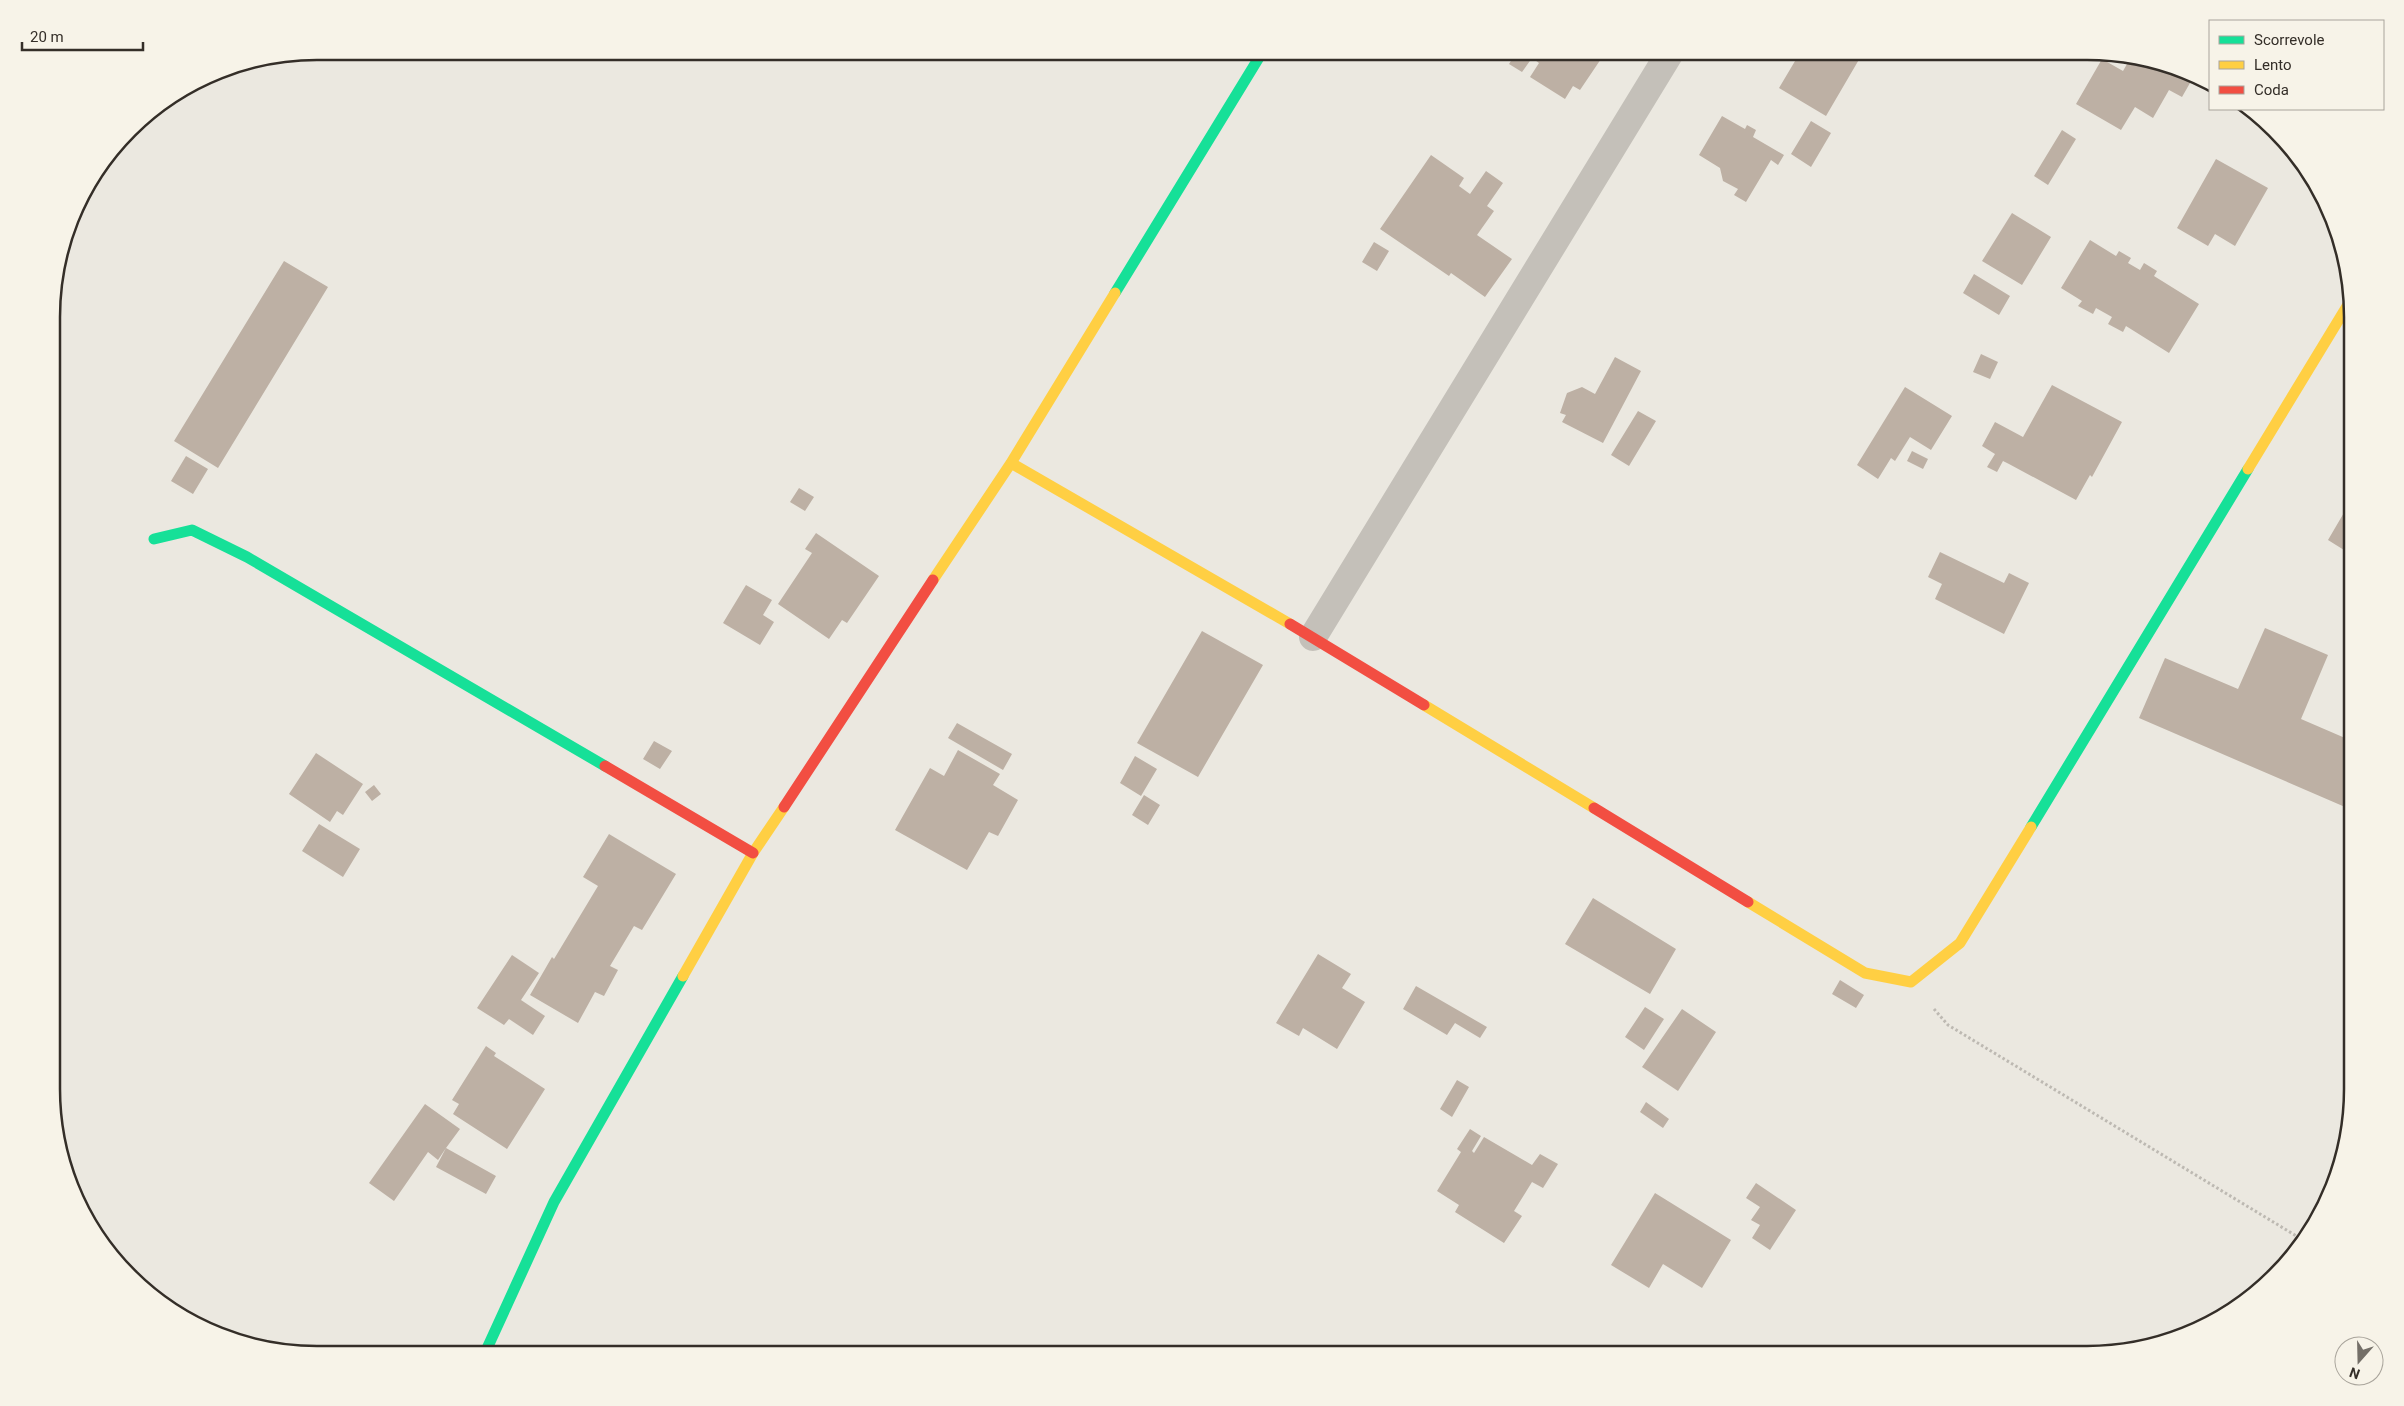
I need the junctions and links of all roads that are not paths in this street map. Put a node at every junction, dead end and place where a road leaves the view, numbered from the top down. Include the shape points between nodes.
1 (1257, 60) edge
2 (1666, 60) edge
3 (2344, 312) edge
4 (1011, 463) junction
5 (154, 539) dead end
6 (1313, 637) junction
7 (753, 853) junction
8 (488, 1346) edge

1 - 4 street
2 - 6 street
3 - 6 street via 1960,943 1912,982 1865,974
4 - 6 street
4 - 7 street
5 - 7 street via 192,530 247,557
7 - 8 street via 554,1202

